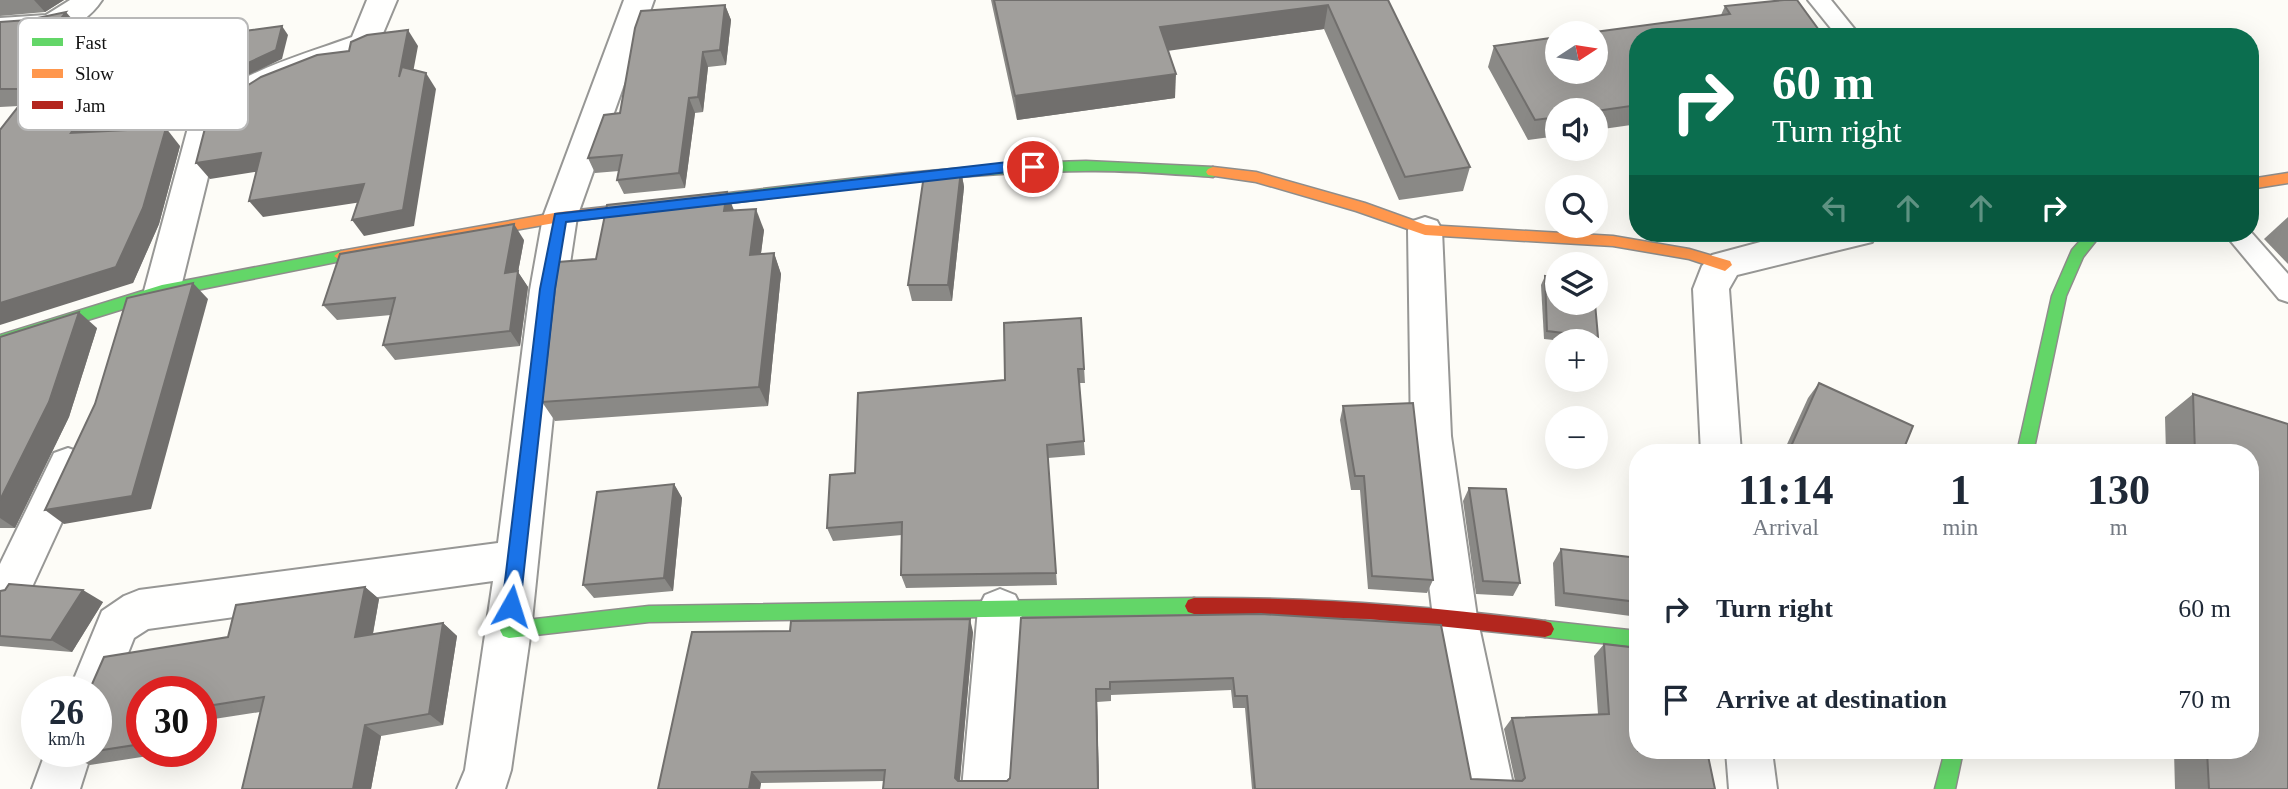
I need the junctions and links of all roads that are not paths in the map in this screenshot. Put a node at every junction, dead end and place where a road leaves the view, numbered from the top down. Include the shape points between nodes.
1 (87, 0) edge
2 (382, 0) edge
3 (639, 0) edge
4 (1819, 0) edge
5 (69, 18) edge
6 (0, 28) edge
7 (18, 28) edge
8 (1842, 28) edge
9 (248, 91) edge
10 (203, 130) edge
11 (2288, 178) edge
12 (2259, 183) edge
13 (560, 218) junction
14 (1426, 230) junction
15 (1814, 242) edge
16 (2087, 242) edge
17 (2245, 242) edge
18 (1724, 265) junction
19 (2288, 292) edge
20 (144, 297) junction
21 (0, 341) edge
22 (114, 342) edge
23 (85, 430) edge
24 (1720, 444) edge
25 (2027, 444) edge
26 (516, 559) junction
27 (11, 586) edge
28 (1000, 609) junction
29 (1455, 617) junction
30 (509, 630) junction
31 (1629, 638) edge
32 (97, 676) edge
33 (1750, 759) edge
34 (1952, 759) edge
35 (64, 767) edge
36 (56, 789) edge
37 (481, 789) edge
38 (986, 789) edge
39 (1490, 789) edge
40 (1754, 789) edge
41 (1945, 789) edge

1 - 5 street
2 - 9 street via 365,43
3 - 13 street
4 - 8 lane
6 - 7 street
10 - 20 street
11 - 12 street
13 - 14 street via 1008,167 1159,166 1256,177
13 - 20 street via 310,260
13 - 26 street
14 - 18 street via 1613,241
14 - 29 street via 1431,436
15 - 18 street
16 - 25 street via 2077,254 2059,296
17 - 19 lane
18 - 24 street via 1711,289
20 - 21 street
20 - 22 street
23 - 27 street
26 - 30 street
26 - 32 street via 139,610 117,625
28 - 29 street via 1259,605
28 - 30 street via 649,614
28 - 38 street
29 - 31 street
29 - 39 street
30 - 37 street via 488,771
33 - 40 street
34 - 41 street
35 - 36 street

